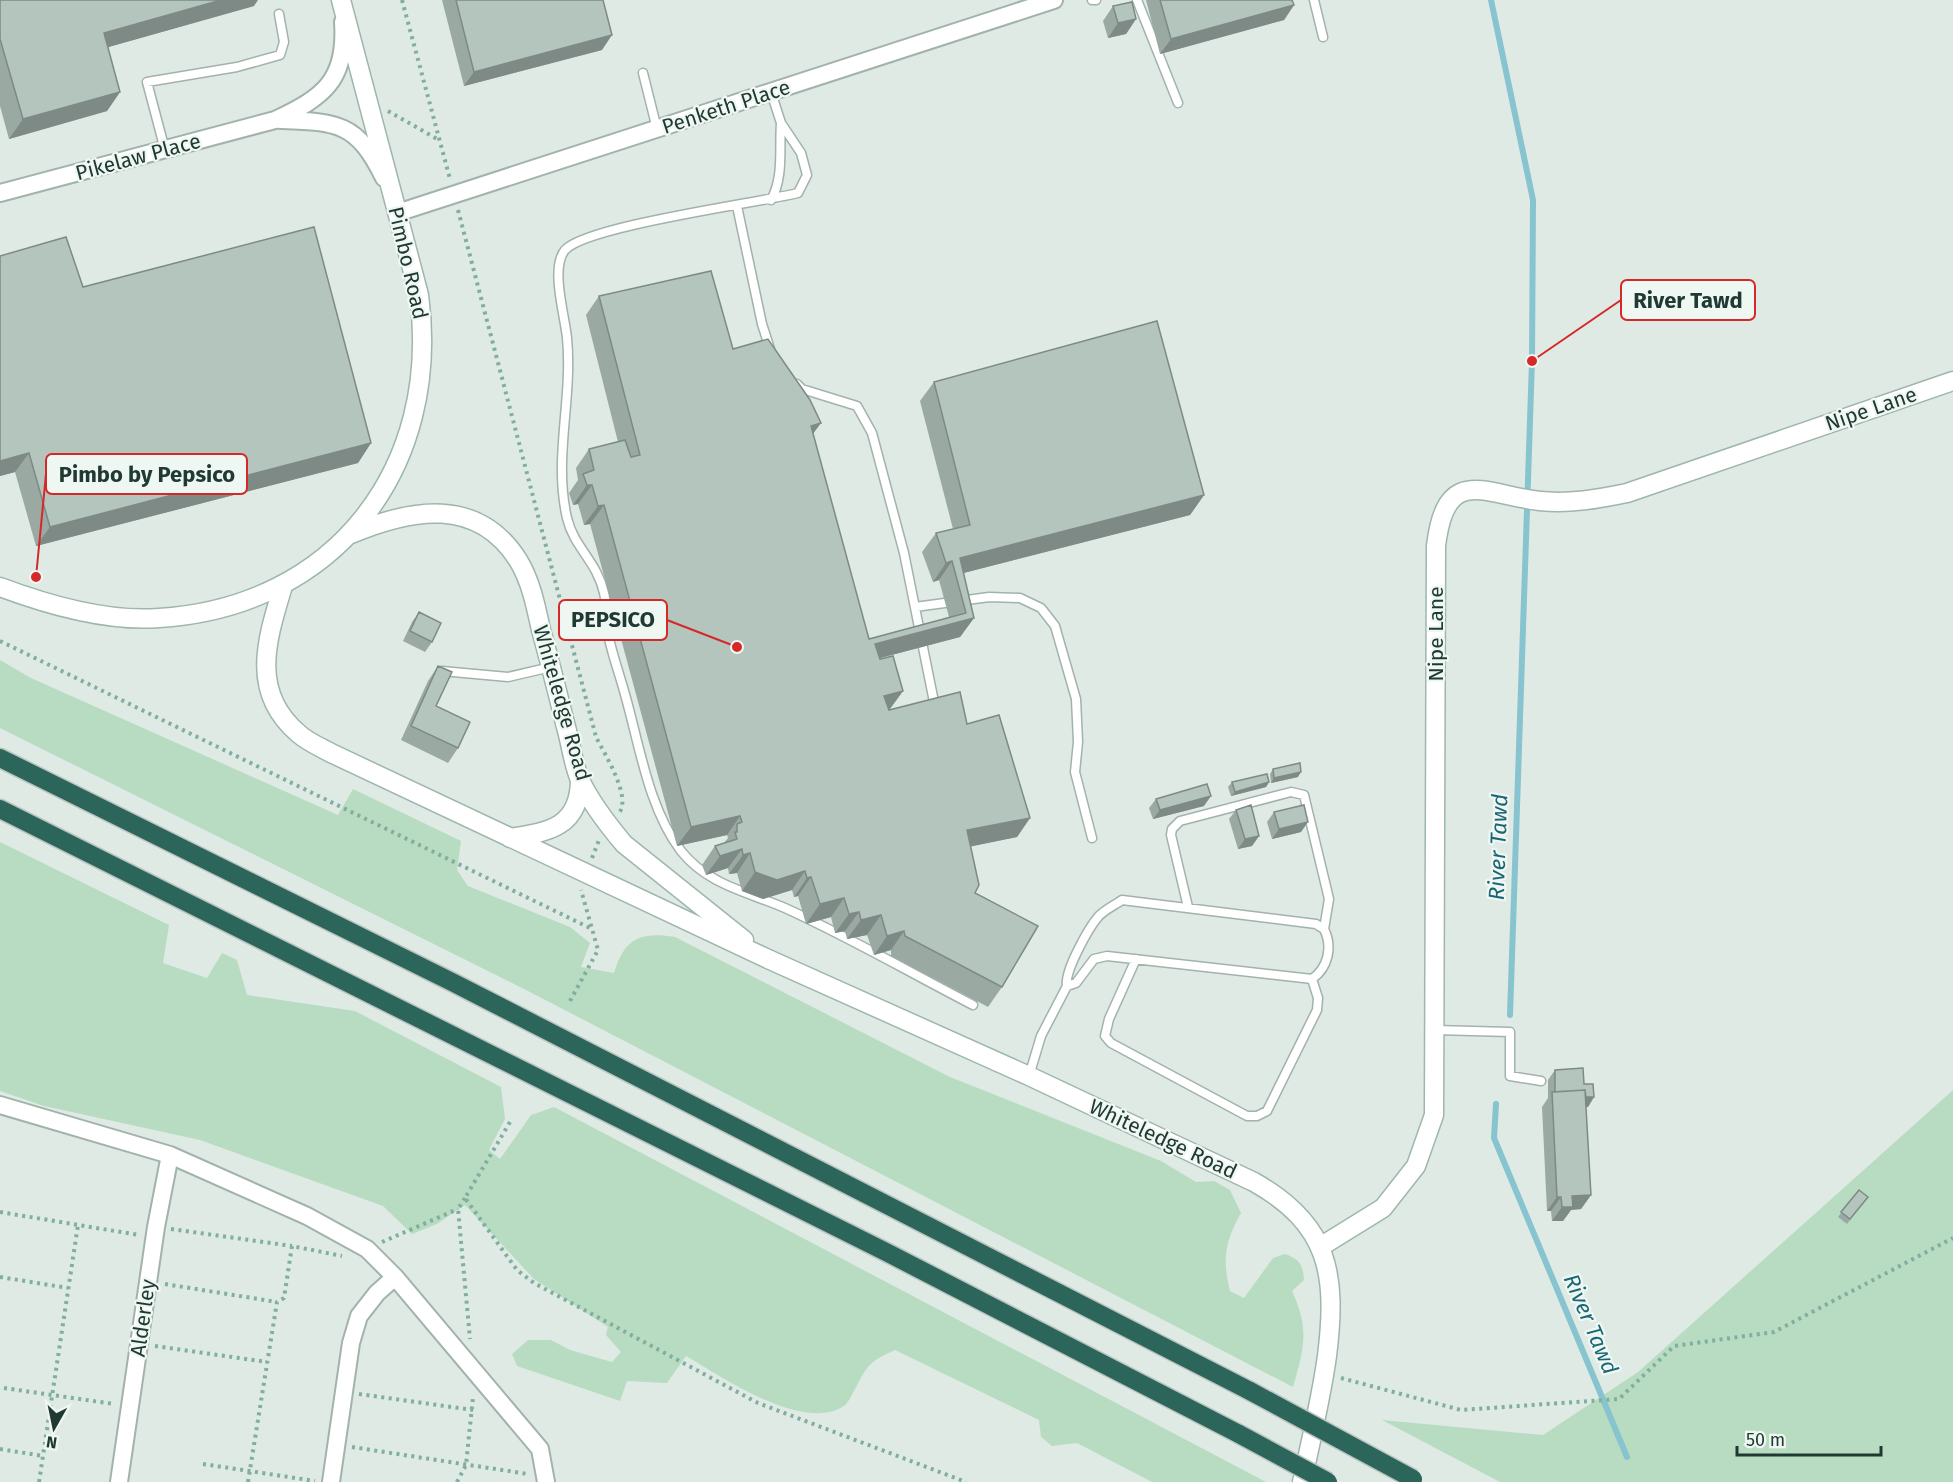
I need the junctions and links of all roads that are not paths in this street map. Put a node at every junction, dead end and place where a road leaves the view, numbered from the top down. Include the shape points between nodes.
1 (341, 0) edge
2 (1054, 0) edge
3 (1137, 0) edge
4 (1314, 0) edge
5 (279, 14) dead end
6 (1323, 37) dead end
7 (643, 73) dead end
8 (771, 92) junction
9 (1178, 103) dead end
10 (275, 120) junction
11 (781, 123) junction
12 (657, 129) junction
13 (165, 150) junction
14 (0, 193) edge
15 (392, 195) junction
16 (771, 200) junction
17 (737, 206) junction
18 (397, 213) junction
19 (774, 362) edge
20 (788, 376) edge
21 (1953, 381) edge
22 (347, 536) junction
23 (0, 586) edge
24 (283, 586) junction
25 (915, 607) junction
26 (551, 667) junction
27 (436, 670) edge
28 (938, 721) edge
29 (0, 758) edge
30 (580, 779) junction
31 (0, 809) edge
32 (510, 837) junction
33 (1092, 838) dead end
34 (1188, 908) junction
35 (1324, 929) junction
36 (768, 959) junction
37 (1136, 959) junction
38 (1312, 980) junction
39 (1067, 986) junction
40 (973, 1005) dead end
41 (1434, 1030) junction
42 (1029, 1076) junction
43 (1541, 1081) dead end
44 (0, 1105) edge
45 (170, 1155) junction
46 (1320, 1247) junction
47 (395, 1277) junction
48 (546, 1480) edge
49 (1416, 1480) edge
50 (119, 1482) edge
51 (330, 1482) edge
52 (1302, 1482) edge
53 (1329, 1482) edge

1 - 10 street, Pikelaw Place via 343,46 336,75 317,99
1 - 15 street, Pimbo Road
2 - 8 street, Penketh Place
3 - 9 lane
4 - 6 lane
5 - 13 lane via 284,42 280,55 237,67 147,82
7 - 12 lane
8 - 11 lane
8 - 12 street, Penketh Place
10 - 13 street, Pikelaw Place
10 - 15 street, Pikelaw Place via 320,122 346,129 371,155
11 - 16 lane via 780,178
11 - 16 lane via 801,153 807,175 798,193
12 - 18 street, Penketh Place
13 - 14 street, Pikelaw Place
15 - 18 street, Pimbo Road
16 - 17 lane
17 - 19 lane
17 - 40 lane via 630,226 585,239 567,248 560,258 558,277 569,375 560,478 568,521 577,544 594,564 641,754 656,799 682,851 702,872 728,887 785,908
18 - 22 street, Pimbo Road via 424,327 420,392 400,458 384,489
20 - 25 lane via 802,389 857,406 872,433
21 - 41 street, Nipe Lane via 1627,493 1573,503 1476,489 1461,492 1449,505 1438,525 1436,546
22 - 24 street, Pimbo Road
22 - 26 street, Whiteledge Road via 390,519 423,513 452,514 479,524 519,561
23 - 24 street, Pimbo Road via 77,609 158,619 241,603
24 - 32 street, Whiteledge Road via 265,655 268,687 280,716 300,735 331,753
25 - 28 lane
25 - 33 lane via 989,597 1020,598 1041,608 1055,626 1076,699 1075,772
26 - 27 lane via 508,677
26 - 30 street, Whiteledge Road
29 - 49 highway, bridge via 452,982
30 - 32 street via 580,796 565,821 544,833
30 - 36 street, Whiteledge Road via 624,844
31 - 53 highway, bridge via 888,1253
32 - 36 street, Whiteledge Road
34 - 35 lane via 1316,924
34 - 35 lane via 1172,829 1180,821 1291,792 1304,795 1318,853 1329,899
34 - 39 lane via 1122,900 1099,915 1065,978
35 - 38 lane via 1329,945 1327,956 1324,968
36 - 42 street, Whiteledge Road
37 - 38 lane
37 - 38 lane via 1105,1036 1111,1043 1247,1116 1267,1111 1317,1010
37 - 39 lane via 1094,958 1076,984
39 - 42 lane via 1041,1036
41 - 43 lane via 1510,1032 1510,1076
41 - 46 street, Nipe Lane via 1434,1115 1416,1167 1383,1208
42 - 46 street, Whiteledge Road via 1270,1191 1295,1211
44 - 45 street
45 - 47 street via 307,1216 367,1249
45 - 50 street, Alderley
46 - 52 street, Whiteledge Road via 1326,1262 1332,1314
47 - 48 street via 540,1449
47 - 51 street via 359,1316 351,1343

